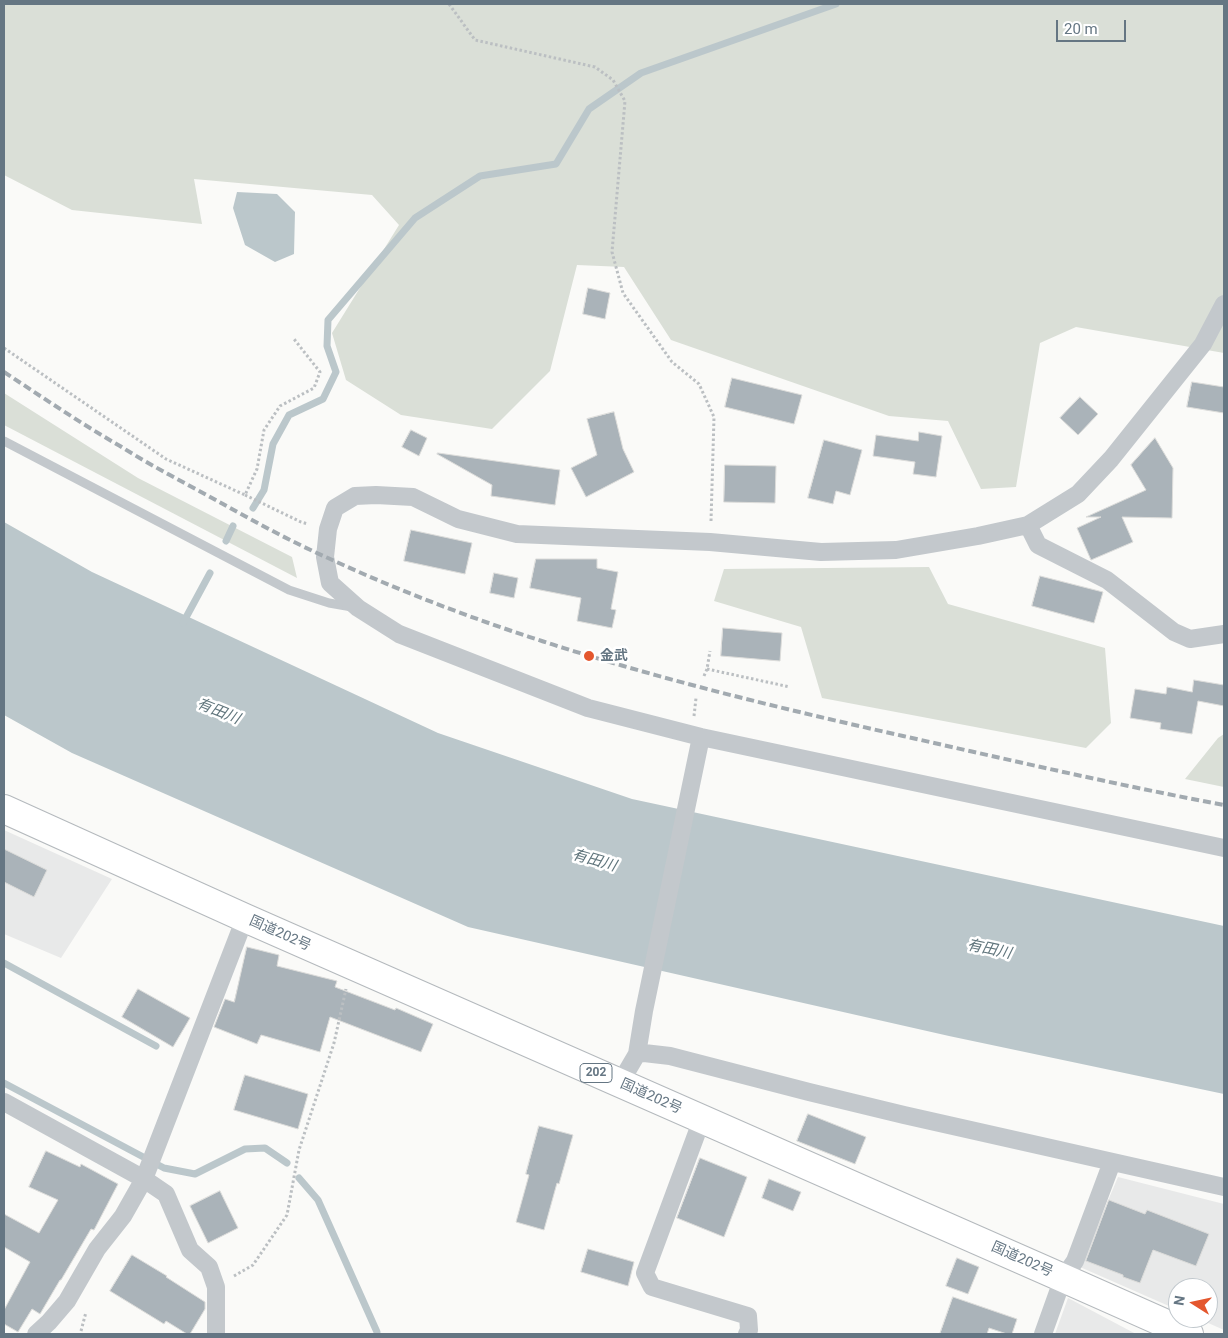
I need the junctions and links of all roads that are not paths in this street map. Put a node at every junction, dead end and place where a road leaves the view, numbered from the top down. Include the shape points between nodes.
1 (1224, 304) edge
2 (4, 441) edge
3 (1028, 525) junction
4 (358, 608) junction
5 (1224, 634) edge
6 (702, 737) junction
7 (4, 809) edge
8 (1224, 848) edge
9 (245, 918) junction
10 (637, 1054) junction
11 (620, 1083) junction
12 (4, 1102) edge
13 (702, 1119) junction
14 (1112, 1162) junction
15 (148, 1167) junction
16 (1224, 1187) edge
17 (1064, 1278) junction
18 (36, 1334) edge
19 (216, 1334) edge
20 (747, 1334) edge
21 (1043, 1334) edge
22 (1189, 1334) edge

1 - 3 street via 1203,344 1112,459 1078,494
2 - 4 lane via 290,590 329,603
3 - 4 street via 896,550 821,552 710,542 517,534 458,519 413,498 355,496 335,508 328,529 325,557 330,584
3 - 5 street via 1038,545 1107,580 1174,632 1190,639
4 - 6 street via 399,634 588,708
6 - 8 street
6 - 10 street
7 - 9 highway, 国道202号 / 202
9 - 11 highway, 国道202号 / 202
9 - 15 street
10 - 11 street
10 - 14 street via 670,1056 876,1108
11 - 13 highway, 国道202号 / 202
12 - 15 street
13 - 17 highway, 国道202号 / 202
13 - 20 street via 644,1273 652,1287 748,1316
14 - 16 street
14 - 17 street via 1075,1261
15 - 18 street via 124,1216 97,1249 67,1300
15 - 19 street via 166,1194 190,1250 209,1268 216,1287
17 - 21 street
17 - 22 highway, 国道202号 / 202

